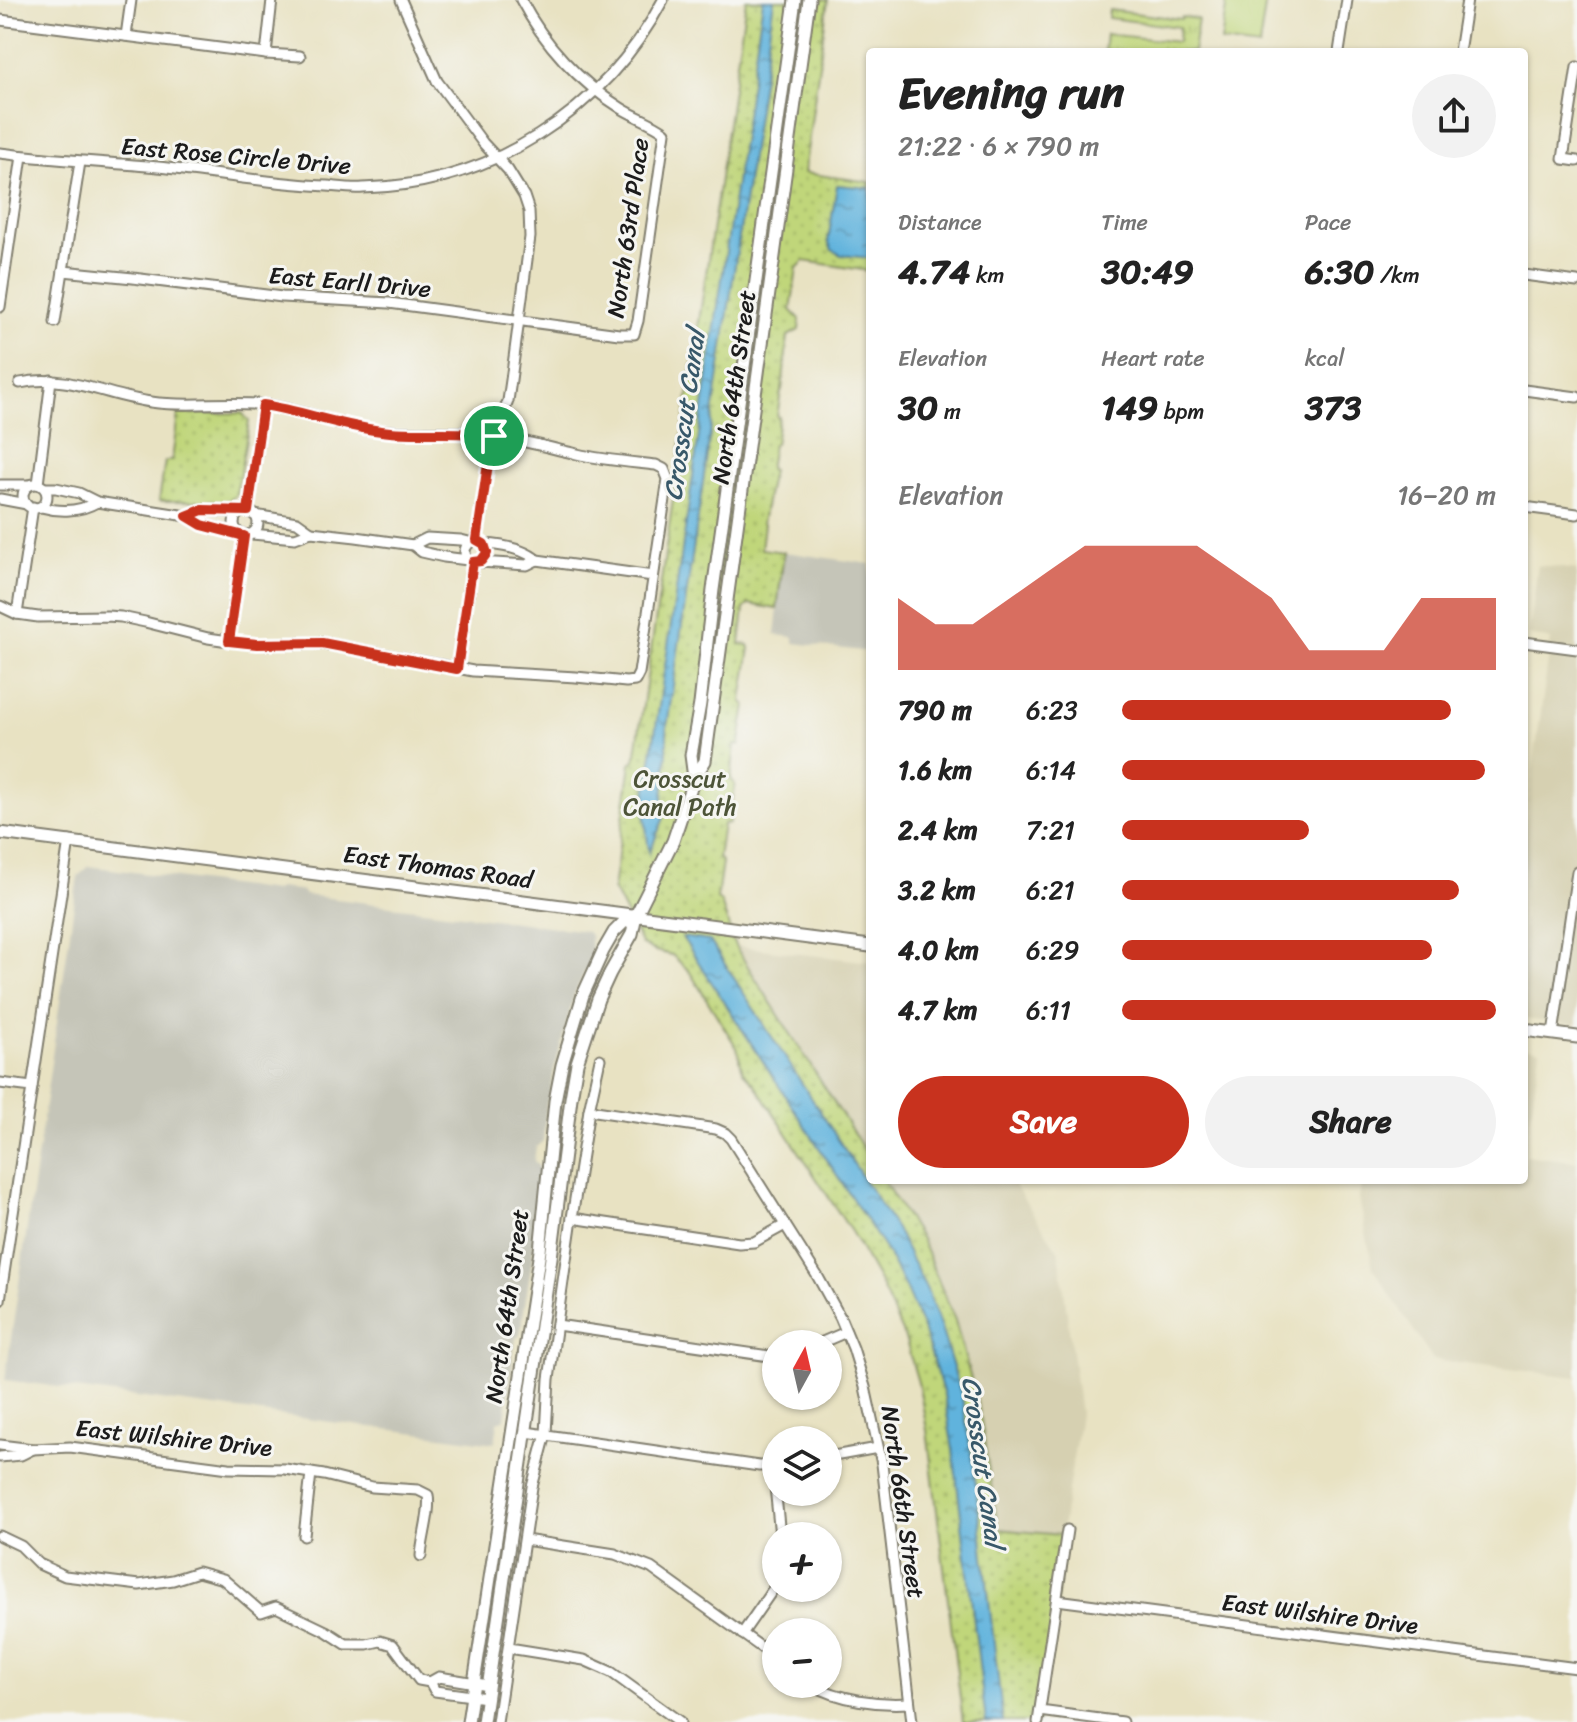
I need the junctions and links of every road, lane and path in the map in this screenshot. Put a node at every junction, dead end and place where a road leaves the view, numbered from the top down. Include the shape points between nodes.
1 (131, 0) edge
2 (272, 0) edge
3 (401, 0) edge
4 (521, 0) edge
5 (663, 0) edge
6 (795, 0) edge
7 (809, 0) edge
8 (1347, 0) edge
9 (1467, 0) edge
10 (0, 20) edge
11 (126, 36) junction
12 (1340, 48) edge
13 (1460, 48) edge
14 (266, 54) junction
15 (300, 56) dead end
16 (1577, 67) edge
17 (596, 89) junction
18 (0, 153) edge
19 (22, 156) junction
20 (497, 157) junction
21 (1577, 161) edge
22 (80, 162) junction
23 (63, 271) junction
24 (1528, 276) edge
25 (1577, 282) edge
26 (0, 307) edge
27 (520, 321) junction
28 (55, 322) dead end
29 (634, 334) joint
30 (51, 380) junction
31 (20, 383) dead end
32 (1528, 391) edge
33 (1577, 397) edge
34 (263, 405) junction
35 (494, 436) junction
36 (0, 485) edge
37 (37, 486) junction
38 (0, 499) edge
39 (97, 502) junction
40 (34, 506) junction
41 (1528, 508) edge
42 (247, 513) junction
43 (1577, 514) edge
44 (187, 516) junction
45 (311, 532) junction
46 (245, 534) junction
47 (477, 542) junction
48 (413, 545) junction
49 (537, 560) junction
50 (473, 561) junction
51 (653, 576) junction
52 (0, 606) edge
53 (17, 614) junction
54 (229, 641) junction
55 (1528, 643) edge
56 (1577, 649) edge
57 (457, 669) junction
58 (694, 778) junction
59 (0, 833) edge
60 (69, 841) junction
61 (1577, 872) edge
62 (636, 915) junction
63 (866, 945) edge
64 (1528, 1031) edge
65 (1553, 1034) junction
66 (1577, 1037) edge
67 (600, 1059) dead end
68 (0, 1083) edge
69 (32, 1087) junction
70 (558, 1087) junction
71 (572, 1090) junction
72 (589, 1110) junction
73 (572, 1218) junction
74 (785, 1225) junction
75 (0, 1300) edge
76 (557, 1325) junction
77 (846, 1332) junction
78 (842, 1334) edge
79 (762, 1355) edge
80 (511, 1431) junction
81 (526, 1432) junction
82 (546, 1434) junction
83 (0, 1445) edge
84 (878, 1448) junction
85 (33, 1449) junction
86 (842, 1454) edge
87 (0, 1457) edge
88 (762, 1465) edge
89 (311, 1473) junction
90 (1067, 1530) dead end
91 (0, 1536) edge
92 (304, 1536) dead end
93 (525, 1540) junction
94 (421, 1556) dead end
95 (1057, 1600) junction
96 (764, 1602) edge
97 (742, 1634) junction
98 (509, 1648) junction
99 (762, 1648) edge
100 (1577, 1668) edge
101 (430, 1682) junction
102 (474, 1682) junction
103 (488, 1685) junction
104 (472, 1696) junction
105 (842, 1696) edge
106 (486, 1698) junction
107 (909, 1703) junction
108 (1039, 1717) edge
109 (468, 1722) edge
110 (483, 1722) edge
111 (497, 1722) edge
112 (680, 1722) edge
113 (912, 1722) edge
114 (1122, 1722) edge

1 - 11 street
2 - 14 street
3 - 20 street via 437,81
4 - 17 street, North 63rd Place via 555,52
5 - 17 street, East Rose Circle Drive via 635,46
6 - 58 main road, North 64th Street via 691,755
7 - 58 main road, North 64th Street via 705,761
8 - 12 street
9 - 13 street
10 - 11 street
11 - 14 street
14 - 15 street
16 - 21 street via 1563,159
17 - 20 street, East Rose Circle Drive via 551,127
17 - 29 street, North 63rd Place via 665,132
18 - 19 street, East Rose Circle Drive
19 - 22 street, East Rose Circle Drive
19 - 26 street
20 - 22 street, East Rose Circle Drive via 454,174 362,188
20 - 27 street via 518,184 529,211
22 - 23 street
23 - 27 street, East Earll Drive
23 - 28 street
24 - 25 street
27 - 29 street, East Earll Drive
27 - 35 street via 508,401
30 - 31 street
30 - 34 street via 152,402
30 - 37 street
32 - 33 street
34 - 35 street via 380,431
34 - 42 street
35 - 47 street
35 - 51 street via 664,469 668,479
36 - 37 street
37 - 39 street via 79,493
37 - 40 street via 47,498
37 - 40 street via 23,494
38 - 40 street
39 - 40 street via 86,509
39 - 44 street
40 - 53 street
41 - 43 street
42 - 44 street via 202,510
42 - 45 street via 297,522
42 - 46 street via 258,525
42 - 46 street via 233,522
44 - 46 street via 202,525
45 - 46 street via 295,538
45 - 48 street
46 - 54 street
47 - 48 street via 427,538
47 - 49 street via 529,553
47 - 50 street via 464,551
47 - 50 street via 487,553
48 - 50 street via 422,552
49 - 50 street via 527,565
49 - 51 street
50 - 57 street
51 - 57 street via 635,681
52 - 53 street
53 - 54 street via 121,617
54 - 57 street via 322,643
55 - 56 street
58 - 62 main road, North 64th Street via 673,841
59 - 60 main road, East Thomas Road
60 - 62 main road, East Thomas Road
60 - 69 street
61 - 65 street
62 - 63 main road, East Thomas Road
62 - 70 main road, North 64th Street via 614,932 591,976
62 - 71 main road, North 64th Street via 585,1034
64 - 65 main road
65 - 66 main road
67 - 72 street
68 - 69 street
69 - 75 street
70 - 71 main road
70 - 80 main road, North 64th Street via 540,1251
71 - 81 main road, North 64th Street
72 - 73 street
72 - 74 street, North 66th Street via 725,1133
73 - 74 street via 739,1243 754,1242
73 - 76 street
74 - 77 street, North 66th Street
76 - 79 street
76 - 82 street
77 - 78 street
77 - 84 street, North 66th Street
80 - 81 main road
80 - 102 main road, North 64th Street
81 - 82 street
81 - 103 main road, North 64th Street
82 - 88 street
82 - 93 street
83 - 85 street, East Wilshire Drive
84 - 86 street
84 - 107 street, North 66th Street
85 - 87 street, East Wilshire Drive
85 - 89 street, East Wilshire Drive via 70,1447
89 - 92 street
89 - 94 street, East Wilshire Drive via 428,1495
90 - 95 street
91 - 101 street via 65,1576 139,1585 198,1572 223,1579 261,1612 276,1607 346,1644 393,1645 419,1680
93 - 97 street via 615,1554 651,1568
93 - 98 street
95 - 100 street, East Wilshire Drive
95 - 108 street
96 - 97 street
97 - 99 street
98 - 111 street
98 - 112 street via 584,1660 611,1672
101 - 102 street via 439,1677
101 - 104 street via 435,1691
102 - 103 street
102 - 104 main road, North 64th Street
103 - 106 main road, North 64th Street
104 - 106 street
104 - 109 main road, North 64th Street
105 - 107 street
106 - 110 main road, North 64th Street
107 - 113 street, North 66th Street
108 - 114 street

